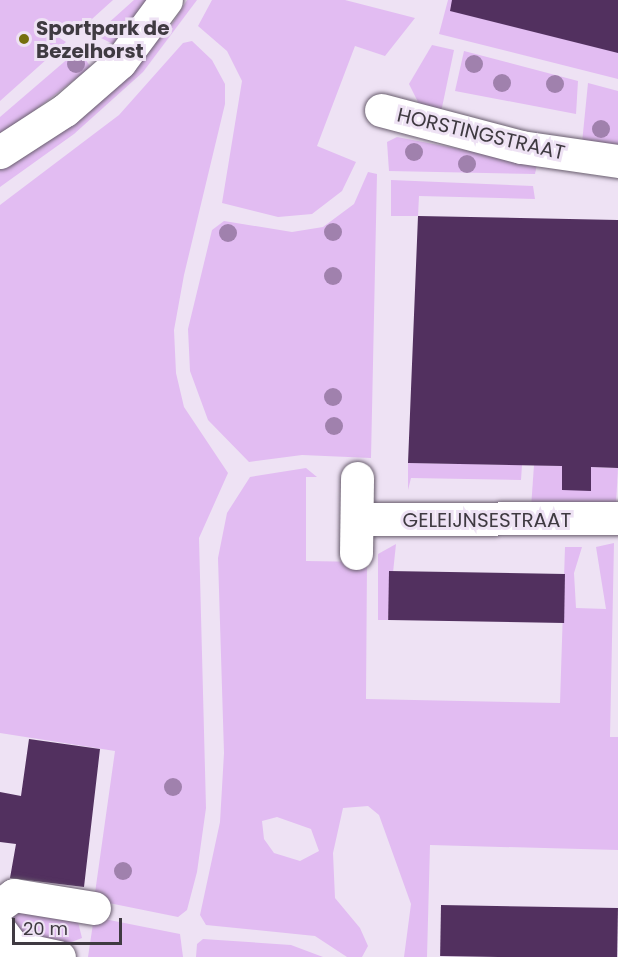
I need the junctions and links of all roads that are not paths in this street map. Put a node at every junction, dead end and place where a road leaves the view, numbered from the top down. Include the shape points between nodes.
1 (166, 0) edge
2 (381, 110) dead end
3 (0, 152) edge
4 (618, 161) edge
5 (357, 478) dead end
6 (618, 518) edge
7 (357, 519) junction
8 (356, 553) dead end
9 (0, 905) edge
10 (94, 908) dead end
11 (0, 930) edge
12 (59, 957) edge

1 - 3 street via 120,62 65,110
2 - 4 street, HORSTINGSTRAAT via 521,147
5 - 7 street
6 - 7 street, GELEIJNSESTRAAT
7 - 8 street
9 - 10 street via 14,896
11 - 12 street via 12,947

